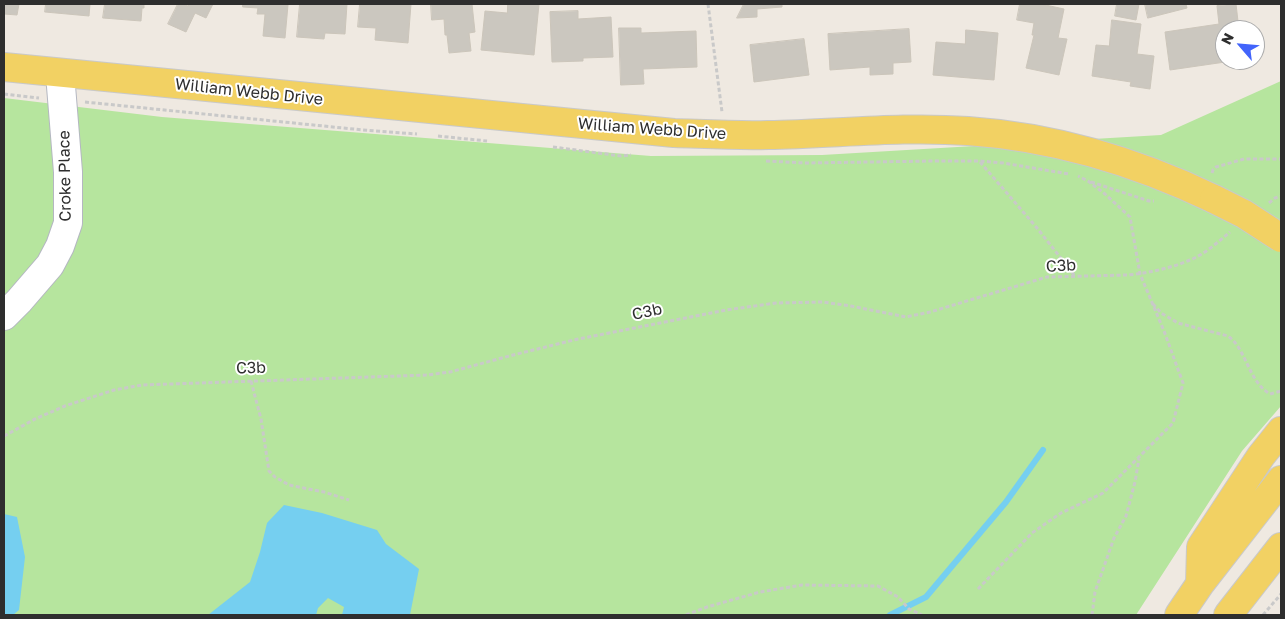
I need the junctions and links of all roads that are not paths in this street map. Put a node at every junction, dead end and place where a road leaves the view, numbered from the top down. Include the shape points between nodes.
1 (4, 68) edge
2 (60, 74) junction
3 (1281, 238) edge
4 (4, 316) edge
5 (1281, 432) edge
6 (1281, 480) edge
7 (1281, 547) edge
8 (1198, 586) junction
9 (1230, 613) edge
10 (1179, 615) edge

1 - 2 main road, William Webb Drive
2 - 3 main road, William Webb Drive, bridge via 674,133 767,136 932,129 1005,134 1077,148 1181,183 1213,188 1244,214
2 - 4 lane, Croke Place via 68,172 68,223 50,265
5 - 8 main road via 1261,456 1201,547
6 - 8 main road
7 - 9 main road
8 - 10 main road

